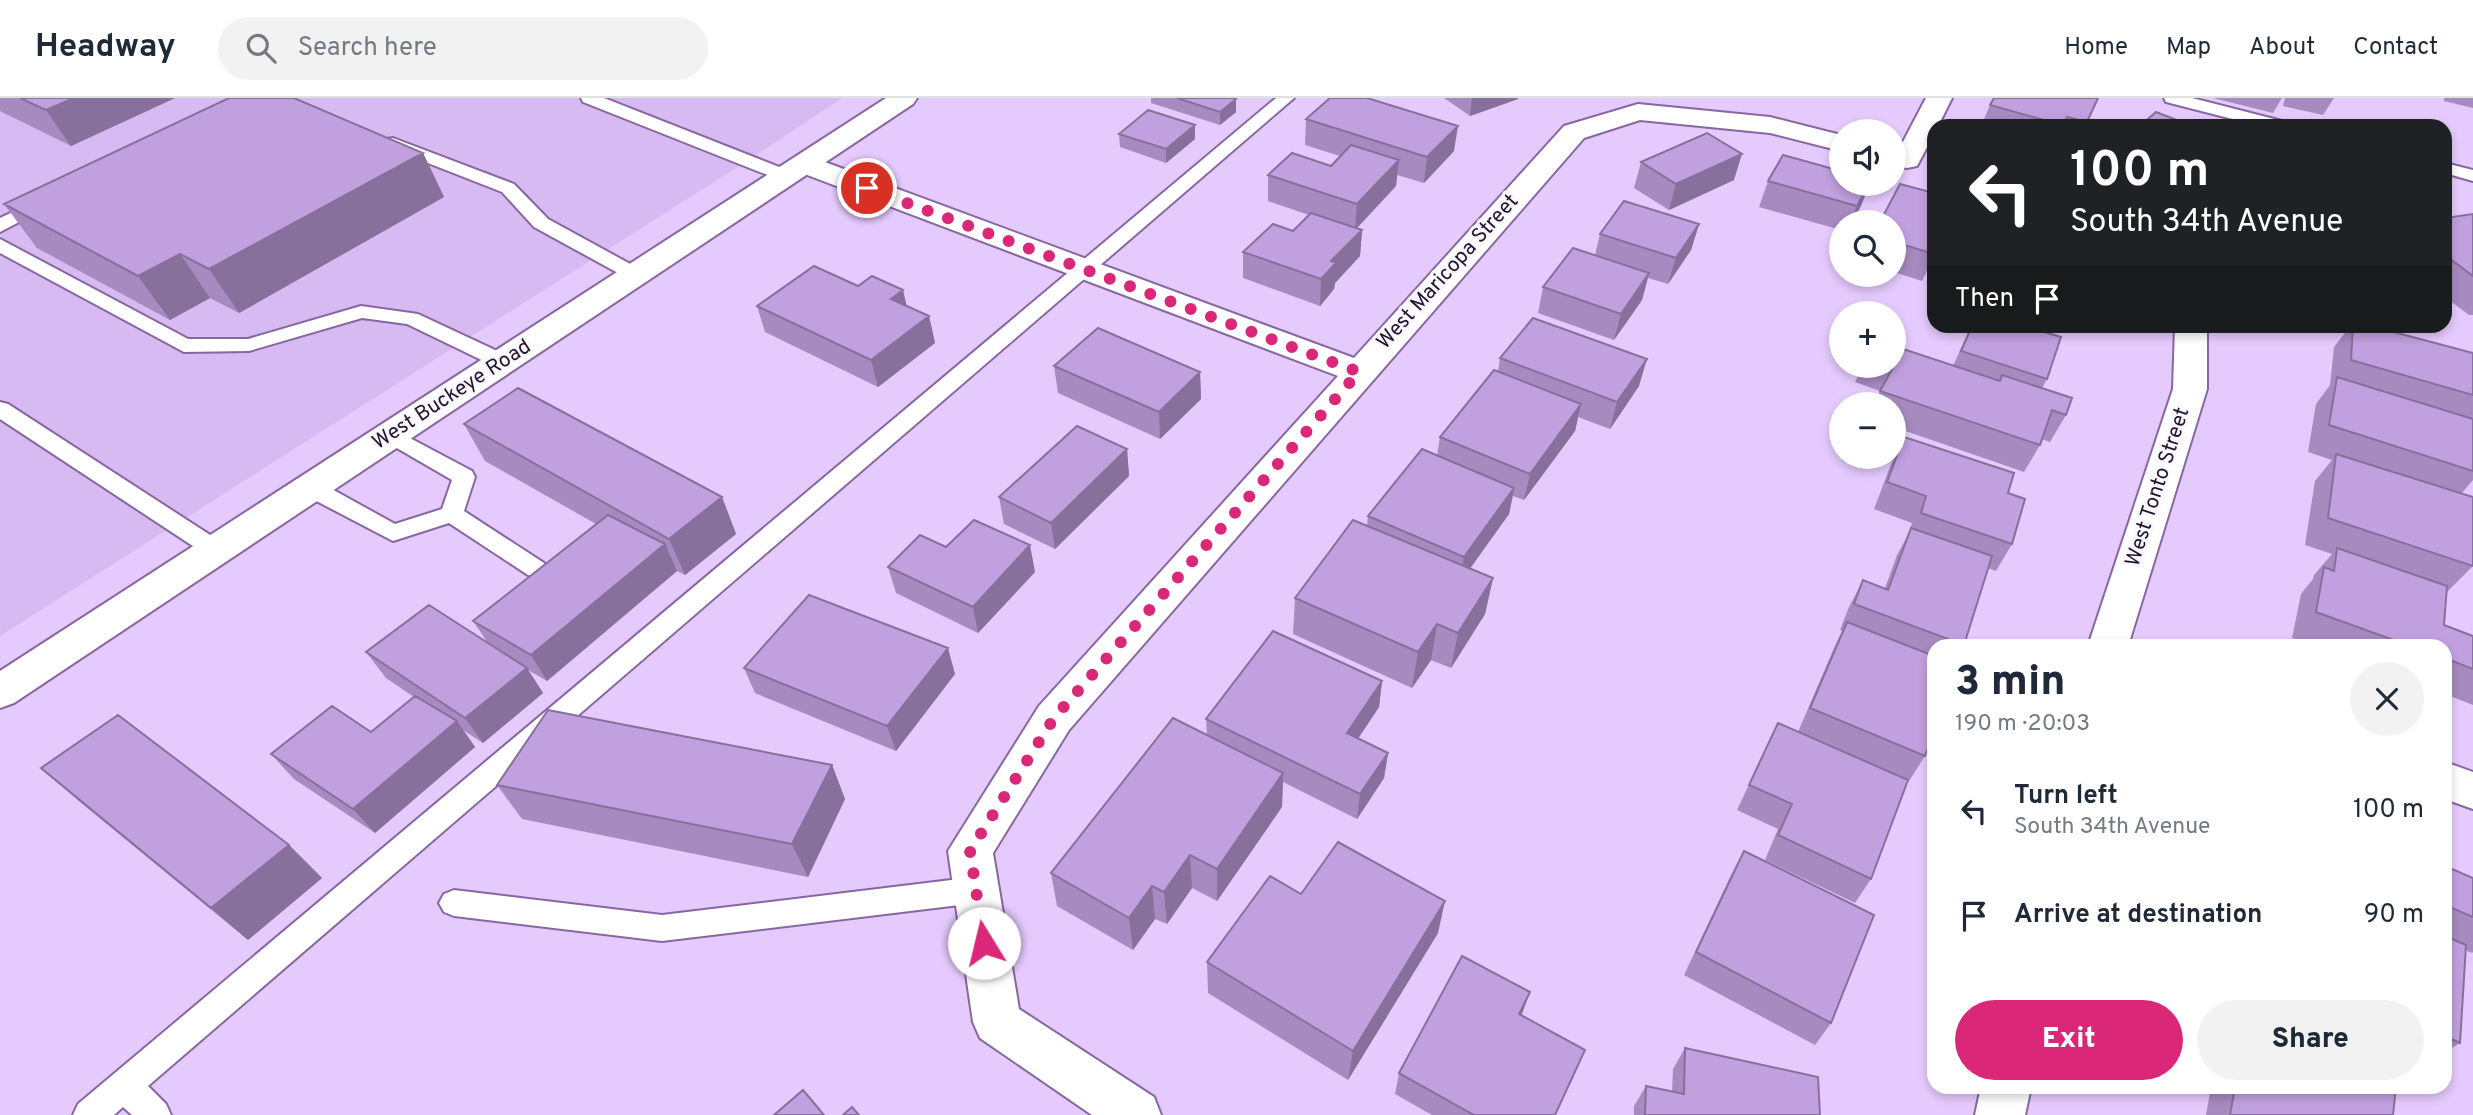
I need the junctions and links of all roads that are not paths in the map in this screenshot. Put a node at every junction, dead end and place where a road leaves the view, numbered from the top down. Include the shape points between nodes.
1 (589, 98) edge
2 (904, 98) edge
3 (1286, 98) edge
4 (1939, 98) edge
5 (2172, 98) edge
6 (2253, 119) edge
7 (372, 135) edge
8 (1829, 140) edge
9 (1906, 149) edge
10 (1906, 160) edge
11 (1927, 165) edge
12 (795, 170) junction
13 (2452, 171) edge
14 (2473, 176) edge
15 (59, 194) edge
16 (0, 226) edge
17 (0, 245) edge
18 (1084, 269) junction
19 (636, 275) junction
20 (2191, 333) edge
21 (503, 362) junction
22 (1359, 372) junction
23 (0, 409) edge
24 (391, 435) junction
25 (311, 488) junction
26 (452, 514) junction
27 (216, 550) junction
28 (536, 569) edge
29 (2110, 639) edge
30 (0, 692) edge
31 (2452, 783) edge
32 (2473, 791) edge
33 (976, 890) junction
34 (454, 903) dead end
35 (125, 1086) junction
36 (2004, 1094) edge
37 (89, 1115) edge
38 (155, 1115) edge
39 (1136, 1115) edge
40 (2000, 1115) edge

1 - 12 lane
2 - 12 street, West Buckeye Road
3 - 18 lane
4 - 9 street
5 - 6 lane
7 - 19 lane via 508,188 541,223
8 - 22 street, West Maricopa Street via 1770,125 1637,111 1574,132
10 - 11 street
12 - 18 street
12 - 19 street, West Buckeye Road
13 - 14 lane
15 - 16 lane
17 - 21 lane via 184,346 249,345 361,312 411,318
18 - 22 street
18 - 35 lane
19 - 21 street, West Buckeye Road
20 - 29 street, West Tonto Street via 2190,389
21 - 24 street, West Buckeye Road
22 - 33 street, West Maricopa Street via 1054,718 970,851
23 - 27 lane
24 - 25 street, West Buckeye Road
24 - 26 lane via 464,477
25 - 26 lane via 393,533
25 - 27 street, West Buckeye Road
26 - 28 lane
27 - 30 street, West Buckeye Road
31 - 32 street
33 - 34 lane via 662,928
33 - 39 street, West Maricopa Street via 997,1022
35 - 37 lane
35 - 38 lane
36 - 40 street

